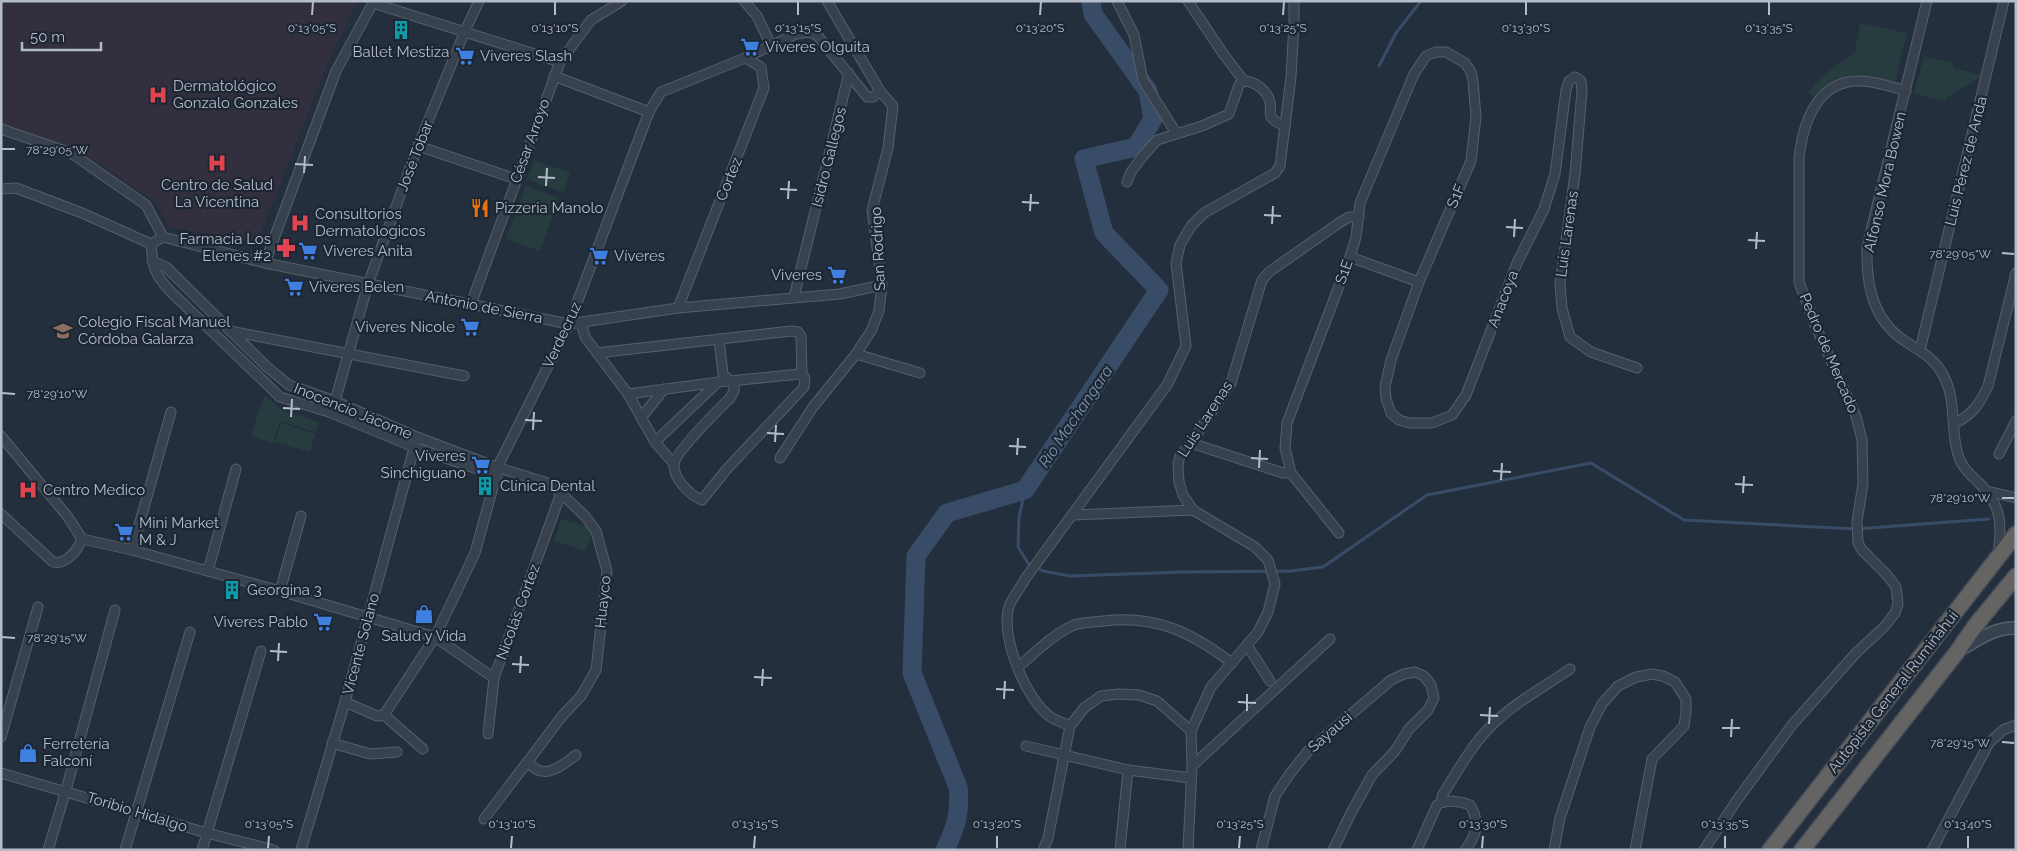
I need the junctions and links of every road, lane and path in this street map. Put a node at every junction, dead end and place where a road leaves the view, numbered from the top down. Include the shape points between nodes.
1 (479, 1) edge
2 (622, 1) edge
3 (744, 1) edge
4 (827, 1) edge
5 (1117, 1) edge
6 (1188, 1) edge
7 (1294, 1) edge
8 (1928, 1) edge
9 (2004, 1) edge
10 (373, 2) edge
11 (465, 31) junction
12 (771, 46) junction
13 (744, 58) junction
14 (560, 62) junction
15 (849, 73) junction
16 (1414, 74) joint
17 (554, 76) junction
18 (1244, 81) junction
19 (1566, 90) joint
20 (880, 91) junction
21 (1906, 91) junction
22 (649, 112) junction
23 (1285, 126) junction
24 (1, 129) edge
25 (1176, 133) junction
26 (418, 146) junction
27 (516, 179) junction
28 (1127, 182) dead end
29 (1, 189) edge
30 (1359, 217) junction
31 (163, 236) junction
32 (151, 244) junction
33 (1350, 256) junction
34 (152, 261) junction
35 (265, 263) junction
36 (177, 278) junction
37 (2015, 279) edge
38 (1419, 282) junction
39 (368, 284) junction
40 (882, 285) junction
41 (170, 292) junction
42 (794, 297) junction
43 (471, 304) junction
44 (678, 308) junction
45 (581, 322) junction
46 (569, 324) junction
47 (230, 331) junction
48 (719, 339) junction
49 (1920, 350) junction
50 (349, 353) junction
51 (597, 354) junction
52 (856, 354) junction
53 (1638, 368) dead end
54 (920, 373) dead end
55 (464, 376) dead end
56 (802, 376) junction
57 (719, 382) junction
58 (730, 382) junction
59 (1385, 387) joint
60 (664, 389) junction
61 (628, 394) junction
62 (335, 401) junction
63 (171, 412) dead end
64 (642, 418) junction
65 (2016, 421) edge
66 (1954, 424) junction
67 (1, 436) edge
68 (417, 437) junction
69 (655, 442) junction
70 (1191, 443) junction
71 (414, 447) junction
72 (1999, 454) dead end
73 (780, 458) dead end
74 (674, 464) junction
75 (236, 469) dead end
76 (498, 472) junction
77 (1291, 472) junction
78 (1986, 490) junction
79 (561, 493) junction
80 (2016, 498) edge
81 (1194, 510) junction
82 (1, 514) edge
83 (1073, 515) junction
84 (301, 516) dead end
85 (1338, 532) dead end
86 (2016, 534) edge
87 (82, 539) junction
88 (132, 550) junction
89 (1998, 556) junction
90 (208, 572) junction
91 (2016, 576) edge
92 (280, 590) junction
93 (38, 607) dead end
94 (115, 610) dead end
95 (369, 616) junction
96 (2016, 628) edge
97 (190, 632) dead end
98 (435, 637) junction
99 (1330, 639) dead end
100 (1247, 645) junction
101 (261, 651) dead end
102 (1957, 652) junction
103 (1232, 663) junction
104 (1018, 667) junction
105 (1570, 669) dead end
106 (494, 678) junction
107 (1270, 681) dead end
108 (345, 702) junction
109 (384, 716) junction
110 (2016, 725) edge
111 (1070, 726) junction
112 (1191, 731) junction
113 (488, 734) dead end
114 (1, 737) edge
115 (332, 743) junction
116 (1026, 746) dead end
117 (423, 749) dead end
118 (397, 752) dead end
119 (1065, 754) junction
120 (576, 755) dead end
121 (528, 762) junction
122 (1192, 766) junction
123 (1128, 770) junction
124 (1, 773) edge
125 (1191, 778) junction
126 (66, 790) junction
127 (1442, 802) junction
128 (136, 811) junction
129 (484, 819) dead end
130 (207, 833) junction
131 (48, 850) edge
132 (125, 850) edge
133 (202, 850) edge
134 (274, 850) edge
135 (301, 850) edge
136 (1044, 850) edge
137 (1120, 850) edge
138 (1188, 850) edge
139 (1261, 850) edge
140 (1333, 850) edge
141 (1417, 850) edge
142 (1465, 850) edge
143 (1554, 850) edge
144 (1635, 850) edge
145 (1704, 850) edge
146 (1770, 850) edge
147 (1802, 850) edge
148 (1932, 850) edge

1 - 11 street, José Tobar
2 - 14 street, César Arroyo via 591,20
3 - 12 street via 757,16
4 - 20 street, San Rodrigo
5 - 25 street via 1134,35 1142,80
6 - 18 street
7 - 23 street
8 - 21 street, Alfonso Mora Bowen
9 - 49 street, Luis Pérez de Anda
10 - 11 street
10 - 35 street via 336,71
11 - 14 street
11 - 26 street, José Tobar
12 - 13 street, Verdecruz
12 - 15 street, Verdecruz via 796,34 809,32 817,35
13 - 22 street, Verdecruz via 661,92
13 - 44 street, Cortez via 761,67 764,88
14 - 17 street, César Arroyo
15 - 20 street via 867,97 873,97
15 - 42 street, Isidro Gallegos
16 - 30 street, S1E via 1360,202
16 - 38 street, S1F via 1426,56 1436,52 1446,52 1465,62 1473,81 1476,117 1471,161
17 - 22 street
17 - 27 street, César Arroyo
18 - 23 street via 1260,86 1270,103 1272,119
18 - 25 street via 1239,85 1229,114
19 - 53 street, Luis Larenas via 1575,76 1581,81 1575,174 1560,284 1562,308 1570,337 1591,352
19 - 59 street, Anacoya via 1555,174 1544,209 1517,263 1466,395 1452,415 1432,423 1410,423 1391,413
20 - 40 street, San Rodrigo via 894,111 872,210
21 - 49 street, Alfonso Mora Bowen via 1867,247 1866,267 1872,298 1885,324 1905,342
21 - 145 street, Pedro de Mercado via 1859,81 1837,86 1819,98 1813,107 1804,127 1800,148 1800,282 1815,325 1856,416 1862,440 1863,484 1857,521 1858,543 1892,581 1898,604 1885,626 1856,653 1792,725
22 - 46 street, Verdecruz
23 - 83 street via 1282,158 1275,172 1204,213 1191,226 1180,245 1176,264 1186,346 1167,385
24 - 31 street via 71,153 146,205
25 - 28 street via 1150,146
26 - 27 street
26 - 39 street, José Tobar
27 - 43 street, César Arroyo
29 - 32 street via 16,188
30 - 33 street, S1E
30 - 70 street, Luis Larenas via 1349,217 1338,223 1262,280 1231,383
31 - 32 street
31 - 35 street, Antonio de Sierra
32 - 34 street, Inocencio Jácome
33 - 38 street
33 - 77 street, S1E via 1288,423 1285,448
34 - 36 street, Inocencio Jácome via 166,267
34 - 41 street, Inocencio Jácome via 157,277
35 - 39 street, Antonio de Sierra
36 - 41 street
36 - 47 street, Inocencio Jácome
37 - 66 street via 1988,386 1973,412
38 - 59 street, S1F via 1391,360
39 - 43 street, Antonio de Sierra
39 - 50 street, José Tobar
40 - 42 street, Antonio de Sierra via 840,294
40 - 52 street, San Rodrigo via 879,311
41 - 71 street, Inocencio Jácome via 280,397 328,412
42 - 44 street, Antonio de Sierra
43 - 46 street, Antonio de Sierra
44 - 45 street, Antonio de Sierra
45 - 46 street, Antonio de Sierra
45 - 51 street via 585,337
46 - 76 street, Verdecruz
47 - 50 street
47 - 62 street, Inocencio Jácome via 288,385
48 - 51 street
48 - 56 street via 798,332 801,336
48 - 58 street via 723,374
49 - 66 street, Alfonso Mora Bowen via 1935,364 1947,384
50 - 55 street
50 - 62 street, José Tobar
51 - 61 street
52 - 54 street
52 - 73 street, San Rodrigo via 813,407
56 - 58 street
56 - 74 street via 805,378 804,387 702,500 683,485
57 - 58 street
57 - 60 street
57 - 69 street
58 - 74 street via 734,385 730,398 680,451
60 - 61 street
60 - 64 street
61 - 64 street
62 - 68 street, Inocencio Jácome
63 - 88 street
64 - 69 street
65 - 72 street
66 - 78 street, Alfonso Mora Bowen via 1958,456
67 - 87 street via 68,517
68 - 71 street, Vicente Solano
68 - 76 street, Inocencio Jácome
69 - 74 street
70 - 77 street via 1283,473
70 - 81 street, Luis Larenas via 1180,456 1178,464 1183,495
71 - 76 street, Inocencio Jácome
71 - 95 street, Vicente Solano
75 - 90 street
76 - 79 street, Inocencio Jácome via 551,484
76 - 98 street, Verdecruz via 475,553
77 - 85 street
78 - 80 street
78 - 89 street, Alfonso Mora Bowen via 1995,505 2002,530
79 - 106 street, Nicolás Cortez
79 - 121 street, Huayco via 596,531 607,572 596,670 581,696
81 - 83 street
81 - 100 street, Luis Larenas via 1255,547 1268,560 1275,584 1268,612
82 - 87 street via 56,563 76,552
83 - 104 street via 1008,609 1008,634
84 - 92 street
86 - 89 highway, Autopista General Rumiñahui
87 - 88 street
88 - 90 street
89 - 146 highway, Autopista General Rumiñahui
90 - 92 street
91 - 102 highway, Autopista General Rumiñahui
92 - 95 street
93 - 114 street
94 - 126 street
95 - 98 street
95 - 108 street, Vicente Solano
96 - 102 street via 1993,632
97 - 128 street
98 - 106 street
98 - 109 street, Verdecruz
99 - 122 street
100 - 103 street, Luis Larenas
100 - 107 street
101 - 130 street
102 - 147 highway, Autopista General Rumiñahui
103 - 104 street via 1181,630 1127,618 1074,625
103 - 112 street, Luis Larenas via 1211,687
104 - 111 street via 1030,694 1051,717
105 - 127 street via 1511,708 1491,726 1473,747 1442,796
106 - 113 street, Nicolás Cortez
108 - 109 street
108 - 115 street, Vicente Solano
109 - 117 street
110 - 148 street via 2003,730 1988,743
111 - 112 street via 1084,708 1101,696 1119,694 1139,695 1157,701
111 - 119 street
112 - 122 street, Luis Larenas
115 - 118 street via 370,754
115 - 135 street, Vicente Solano
116 - 119 street
119 - 123 street
119 - 136 street
120 - 121 street via 554,771 533,768
121 - 129 street, Huayco
122 - 125 street, Luis Larenas
123 - 125 street
123 - 137 street
124 - 126 street, Toribio Hidalgo
125 - 138 street, Luis Larenas
126 - 128 street, Toribio Hidalgo
126 - 131 street
127 - 141 street via 1433,811
127 - 142 street via 1461,802 1470,806 1474,813 1477,822 1475,833
128 - 130 street, Toribio Hidalgo
128 - 132 street
130 - 133 street
130 - 134 street, Toribio Hidalgo
139 - 140 street, Sayausi via 1275,796 1308,750 1391,680 1415,672 1424,676 1431,685 1434,698 1428,710 1372,775
143 - 144 street via 1560,818 1590,727 1602,704 1618,686 1652,674 1674,682 1686,699 1684,726 1652,758

